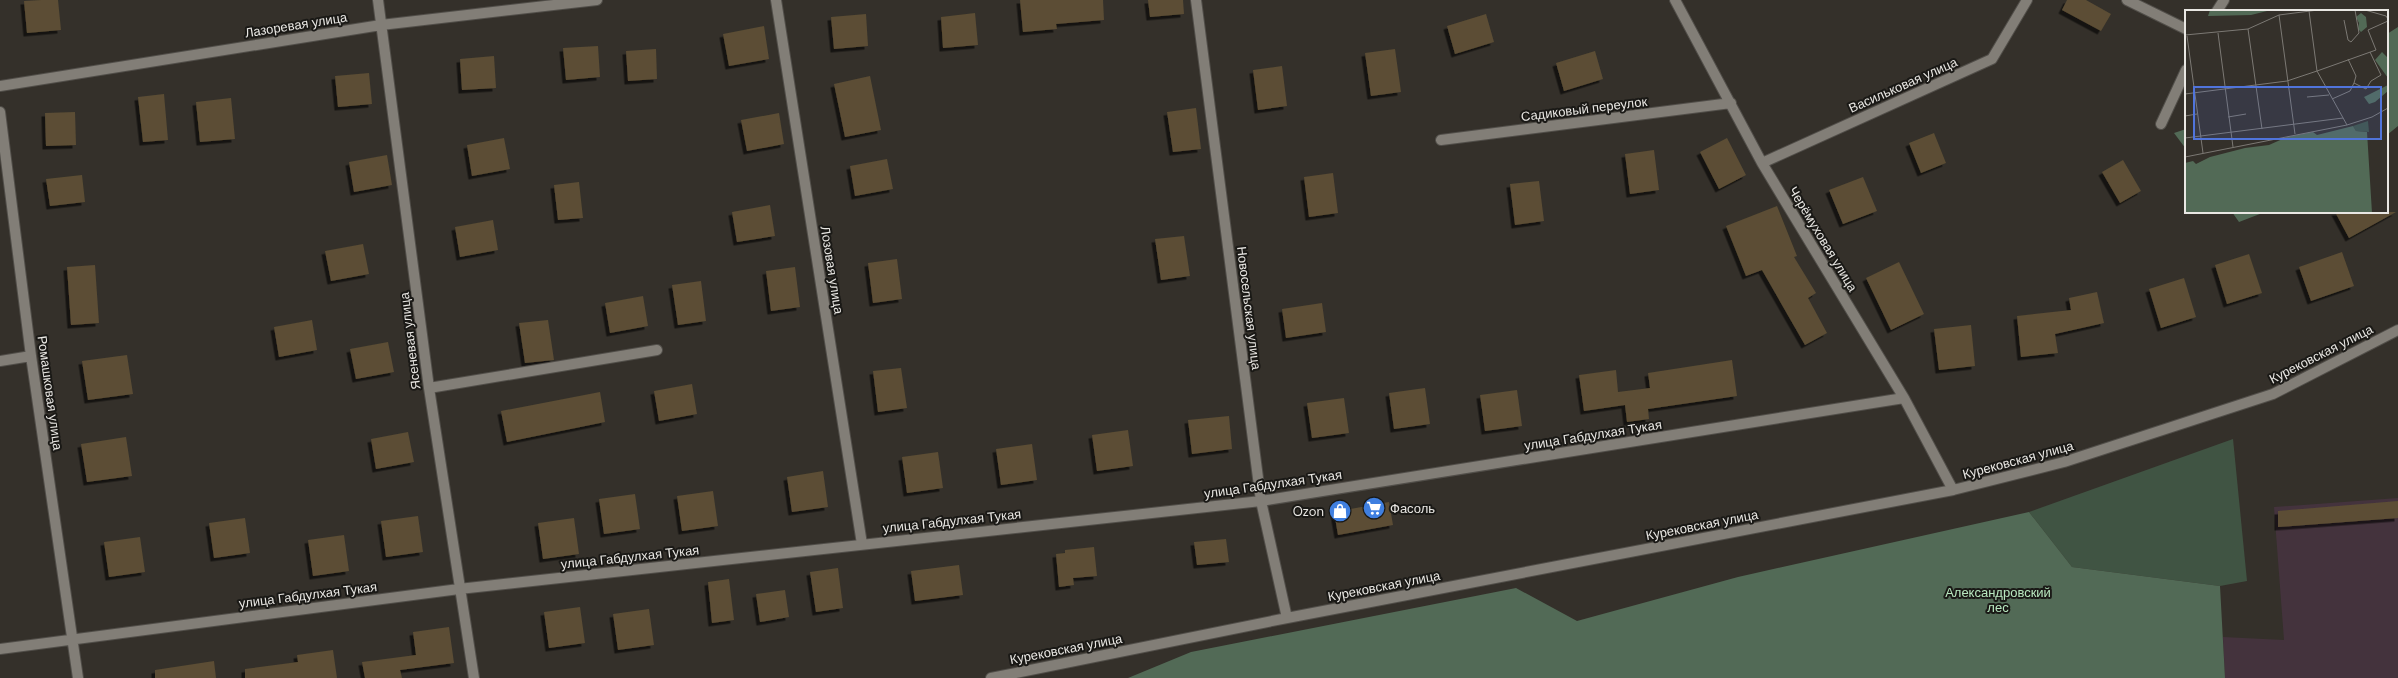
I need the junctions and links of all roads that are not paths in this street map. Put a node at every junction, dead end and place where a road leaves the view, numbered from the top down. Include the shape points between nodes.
1 (378, 0) edge
2 (597, 0) edge
3 (776, 0) edge
4 (1196, 0) edge
5 (1675, 0) edge
6 (2027, 0) edge
7 (2127, 0) edge
8 (2224, 0) edge
9 (2218, 10) edge
10 (381, 25) junction
11 (2185, 29) edge
12 (2185, 72) edge
13 (0, 86) edge
14 (1730, 103) junction
15 (0, 112) edge
16 (2161, 124) dead end
17 (1441, 140) dead end
18 (1762, 163) junction
19 (2398, 330) edge
20 (656, 350) dead end
21 (31, 356) junction
22 (0, 361) edge
23 (429, 388) junction
24 (1904, 398) junction
25 (1953, 490) junction
26 (1261, 501) junction
27 (862, 544) junction
28 (459, 589) junction
29 (1287, 618) junction
30 (72, 639) junction
31 (0, 649) edge
32 (78, 678) edge
33 (474, 678) edge
34 (991, 678) edge

1 - 10 street, Ясеневая улица
2 - 10 street, Лазоревая улица
3 - 27 street, Лозовая улица
4 - 26 street, Новосельская улица
5 - 14 street, Черёмуховая улица
6 - 18 street, Васильковая улица via 1992,59
7 - 11 street
8 - 9 street
10 - 13 street, Лазоревая улица
10 - 23 street, Ясеневая улица
12 - 16 street
14 - 17 street, Садиковый переулок
14 - 18 street, Черёмуховая улица
15 - 21 street, Ромашковая улица
18 - 24 street, Черёмуховая улица
19 - 25 street, Курековская улица via 2273,394 2064,462
20 - 23 street
21 - 22 street
21 - 30 street, Ромашковая улица
23 - 28 street, Ясеневая улица
24 - 25 street, Черёмуховая улица
24 - 26 street, улица Габдулхая Тукая
25 - 29 street, Курековская улица
26 - 27 street, улица Габдулхая Тукая
26 - 29 street, Новосельская улица
27 - 28 street, улица Габдулхая Тукая
28 - 30 street, улица Габдулхая Тукая
28 - 33 street, Ясеневая улица
29 - 34 street, Курековская улица
30 - 31 street, улица Габдулхая Тукая
30 - 32 street, Ромашковая улица

